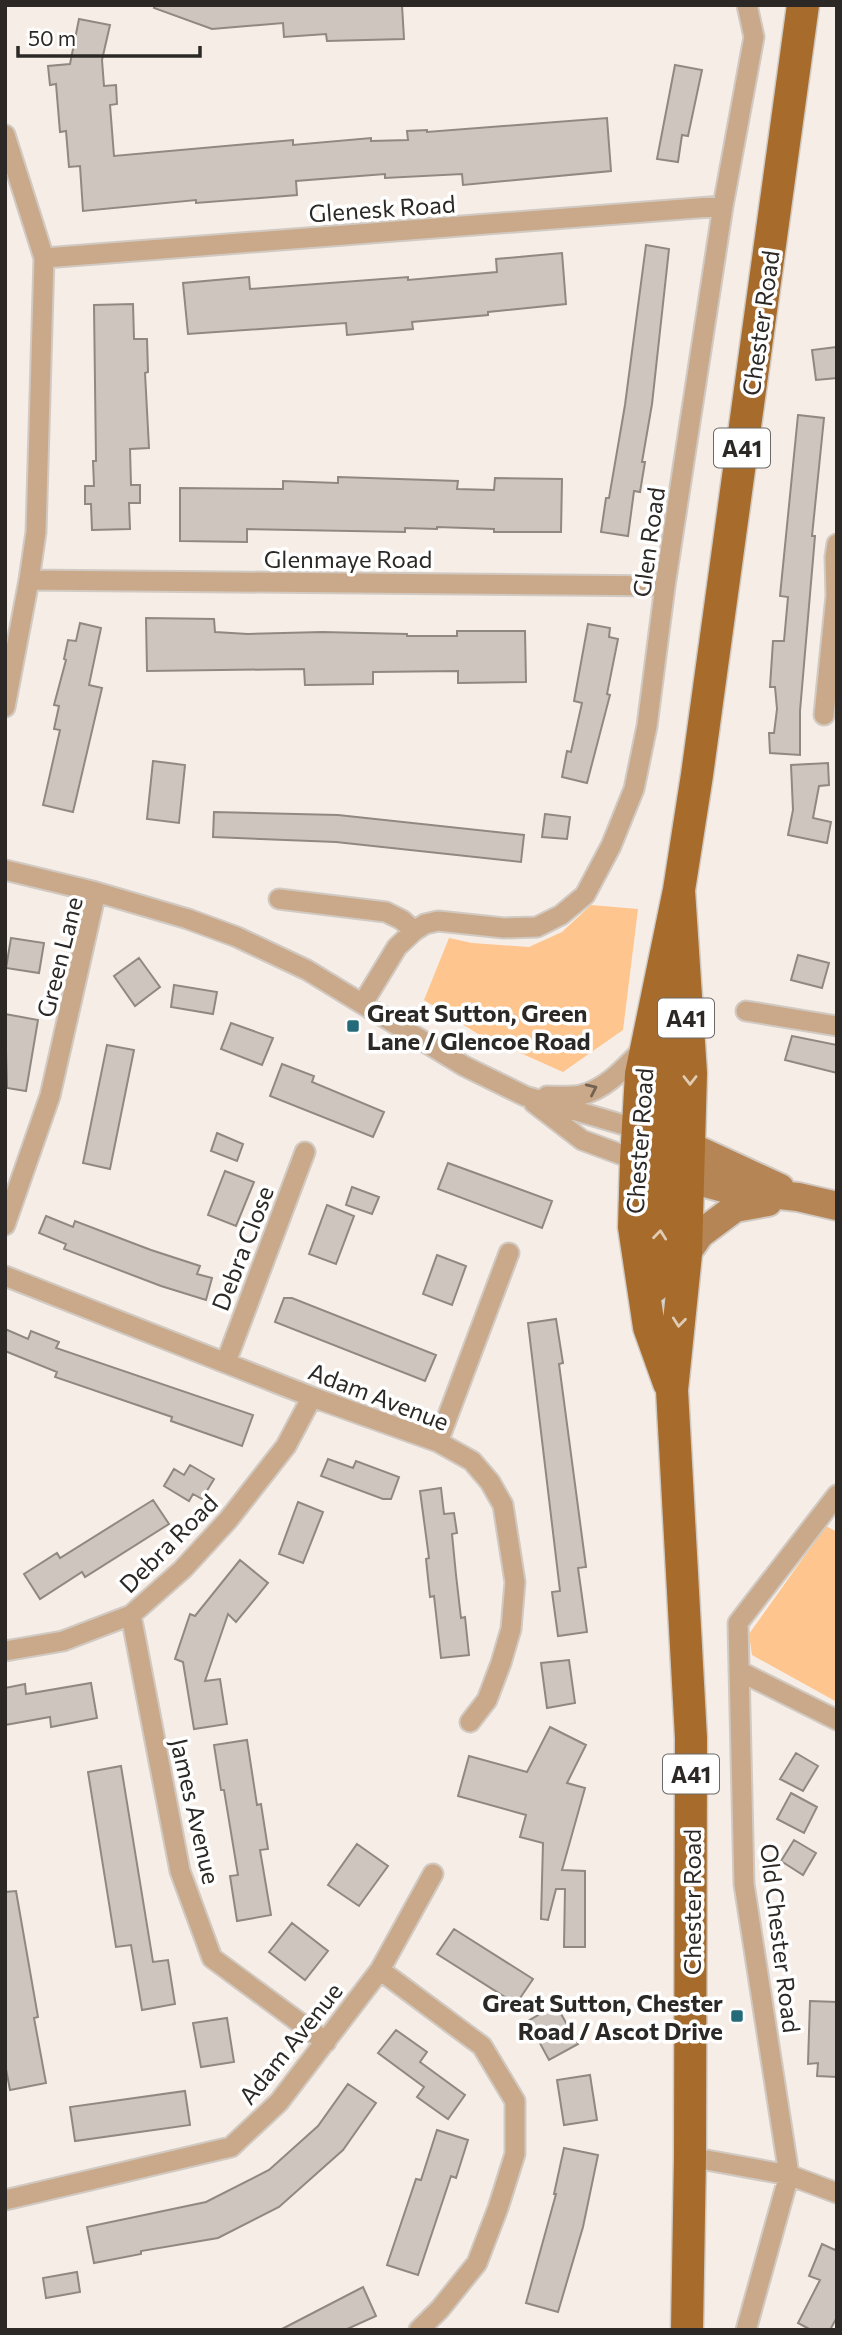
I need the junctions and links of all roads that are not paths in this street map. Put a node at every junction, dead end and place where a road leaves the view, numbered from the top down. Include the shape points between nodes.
1 (747, 5) edge
2 (803, 5) edge
3 (5, 135) edge
4 (10, 168) edge
5 (723, 206) junction
6 (44, 258) junction
7 (837, 544) edge
8 (29, 580) junction
9 (666, 586) junction
10 (832, 676) edge
11 (5, 707) edge
12 (824, 715) dead end
13 (5, 870) edge
14 (679, 890) junction
15 (96, 892) junction
16 (279, 899) dead end
17 (414, 930) junction
18 (363, 1003) junction
19 (746, 1011) dead end
20 (837, 1026) edge
21 (647, 1046) junction
22 (525, 1096) junction
23 (305, 1152) dead end
24 (662, 1153) junction
25 (798, 1197) junction
26 (837, 1206) edge
27 (5, 1225) edge
28 (509, 1253) dead end
29 (686, 1254) junction
30 (5, 1276) edge
31 (226, 1362) junction
32 (672, 1390) junction
33 (312, 1397) junction
34 (438, 1442) junction
35 (837, 1495) edge
36 (131, 1615) junction
37 (5, 1651) edge
38 (739, 1671) junction
39 (837, 1720) edge
40 (470, 1722) dead end
41 (433, 1874) dead end
42 (380, 1970) junction
43 (326, 2042) junction
44 (690, 2157) junction
45 (789, 2175) junction
46 (837, 2193) edge
47 (5, 2200) edge
48 (419, 2330) edge
49 (687, 2330) edge
50 (746, 2330) edge

1 - 5 street, Glen Road via 754,37
2 - 14 main road, Chester Road / A41
3 - 4 street
4 - 6 street
5 - 6 street, Glenesk Road
5 - 9 street, Glen Road
6 - 8 street via 36,532
7 - 10 street
8 - 9 street, Glenmaye Road
8 - 11 street
9 - 17 street, Glen Road via 634,789 585,895 537,927 438,921
10 - 12 street
13 - 15 street
14 - 21 main road, Chester Road / A41
14 -> 24 main road, Chester Road / A41 via 691,1073
15 - 18 street, Green Lane via 237,937
15 - 27 street, Green Lane via 50,1096
16 - 17 street via 386,912
17 - 18 street via 397,947
18 - 22 street, Green Lane via 464,1066
19 - 20 street
22 -> 21 street, Green Lane via 578,1096 593,1091
21 - 24 main road, Chester Road / A41 via 641,1074
22 - 24 street, Green Lane
22 - 24 street, Green Lane via 582,1140
23 - 31 street, Debra Close
24 - 25 main road
24 - 29 main road, Chester Road / A41
32 -> 24 main road, Chester Road / A41 via 649,1327 634,1227
25 - 26 main road
25 - 29 main road via 735,1208 700,1234
28 - 34 street
29 -> 32 main road, Chester Road / A41
30 - 31 street, Adam Avenue
31 - 33 street, Adam Avenue
32 - 44 main road, Chester Road / A41 via 691,1738
33 - 34 street, Adam Avenue
33 - 36 street, Debra Road via 286,1446 228,1520 183,1569
34 - 40 street, Adam Avenue via 472,1461 503,1505 515,1582 511,1629 501,1663 488,1700
35 - 38 street, Old Chester Road via 738,1623
36 - 37 street, Debra Road via 63,1641
36 - 43 street, James Avenue via 180,1871 212,1958
38 - 39 street
38 - 45 street, Old Chester Road via 744,1884
41 - 42 street, Adam Avenue
42 - 43 street, Adam Avenue
42 - 48 street via 482,2046 514,2101 515,2154 477,2263
43 - 47 street, Adam Avenue via 279,2102 231,2147
44 - 45 street
44 - 49 main road, Chester Road / A41
45 - 46 street
45 - 50 street, Old Chester Road

